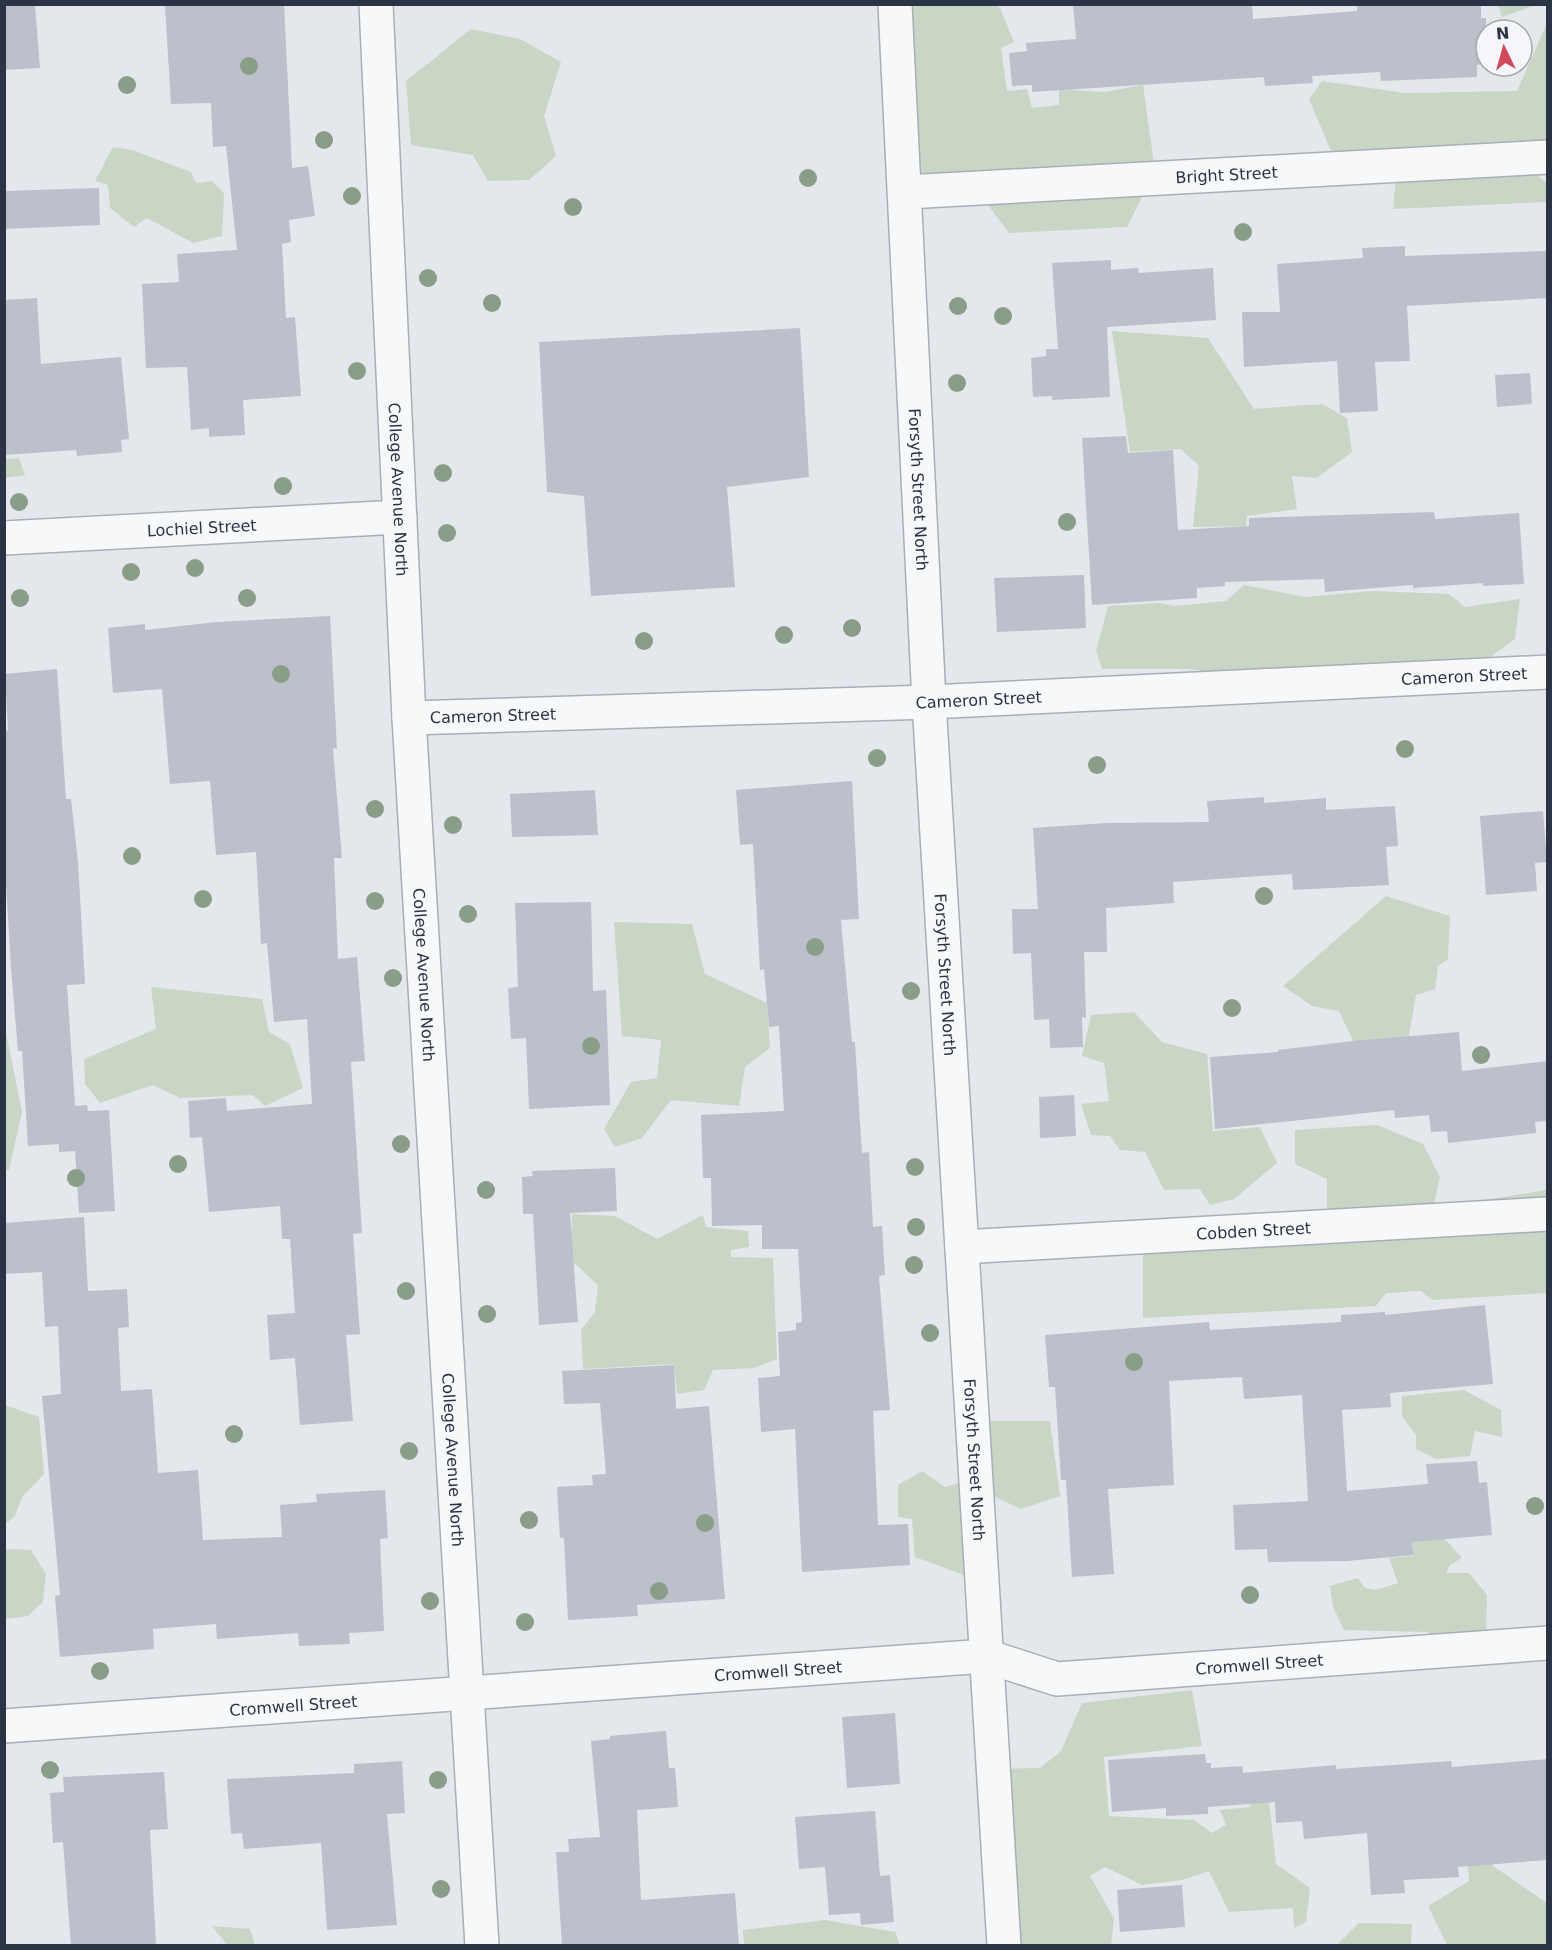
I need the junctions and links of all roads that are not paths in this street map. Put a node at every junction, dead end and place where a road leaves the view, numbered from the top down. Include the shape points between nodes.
1 (376, 4) edge
2 (895, 4) edge
3 (1548, 157) edge
4 (906, 192) junction
5 (400, 517) junction
6 (4, 538) edge
7 (1548, 672) edge
8 (929, 702) junction
9 (409, 718) junction
10 (1548, 1214) edge
11 (962, 1247) junction
12 (1548, 1643) edge
13 (986, 1656) junction
14 (466, 1691) junction
15 (4, 1726) edge
16 (482, 1946) edge
17 (1004, 1946) edge

1 - 5 street, College Avenue North
2 - 4 street, Forsyth Street North
3 - 4 street, Bright Street
4 - 8 street, Forsyth Street North
5 - 6 street, Lochiel Street
5 - 9 street, College Avenue North
7 - 8 street, Cameron Street
8 - 9 street, Cameron Street
8 - 11 street, Forsyth Street North
9 - 14 street, College Avenue North
10 - 11 street, Cobden Street
11 - 13 street, Forsyth Street North
12 - 13 street, Cromwell Street via 1057,1679
13 - 14 street, Cromwell Street
13 - 17 street, Forsyth Street North
14 - 15 street, Cromwell Street
14 - 16 street, College Avenue North

